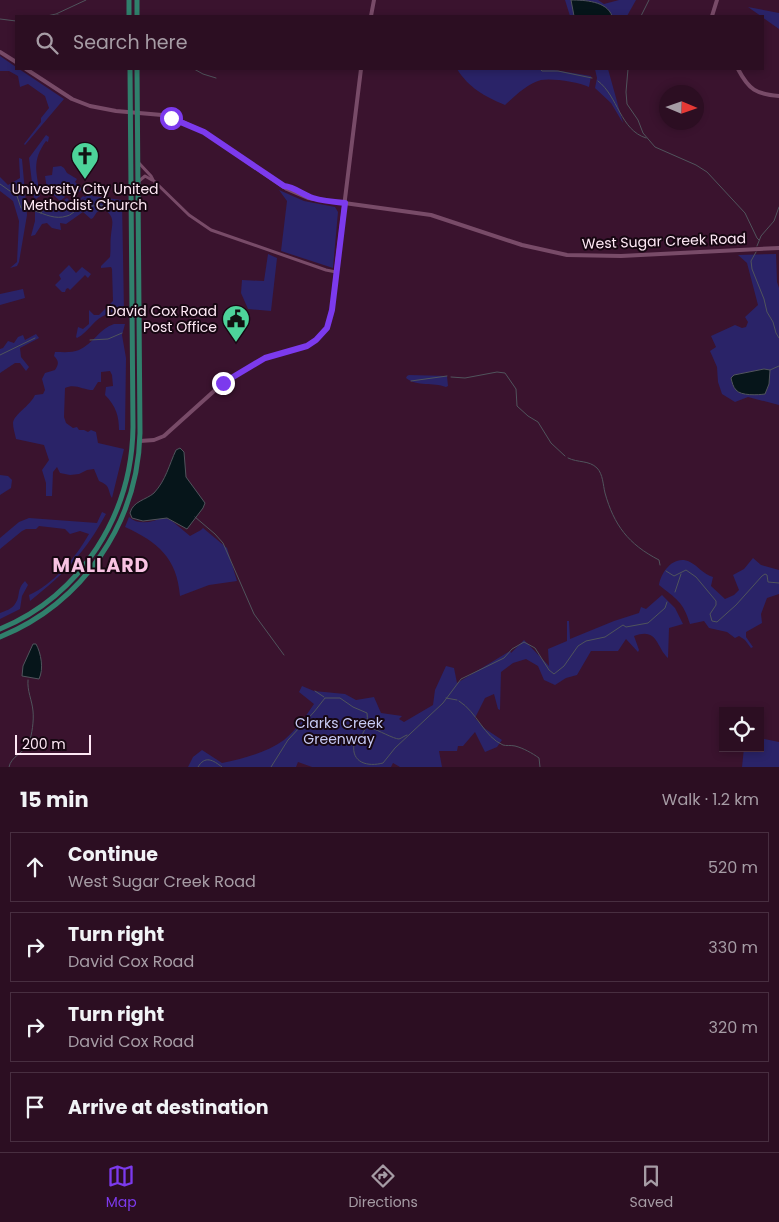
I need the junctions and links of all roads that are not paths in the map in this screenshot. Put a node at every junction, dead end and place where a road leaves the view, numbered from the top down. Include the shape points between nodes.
1 (129, 0) edge
2 (137, 0) edge
3 (374, 0) edge
4 (717, 0) edge
5 (129, 15) edge
6 (137, 15) edge
7 (371, 15) edge
8 (712, 15) edge
9 (0, 52) edge
10 (15, 61) edge
11 (28, 70) edge
12 (130, 70) edge
13 (137, 70) edge
14 (361, 70) edge
15 (739, 70) edge
16 (779, 96) edge
17 (130, 112) junction
18 (137, 112) junction
19 (138, 162) junction
20 (153, 180) junction
21 (138, 182) junction
22 (345, 203) junction
23 (779, 248) edge
24 (336, 272) junction
25 (133, 380) junction
26 (133, 441) junction
27 (140, 441) junction
28 (127, 504) junction
29 (0, 629) edge
30 (0, 638) edge

1 - 5 main road
2 - 6 main road
3 - 7 main road
4 - 8 main road
9 - 10 main road
11 - 17 main road, West Sugar Creek Road via 72,99 96,108
12 - 17 main road
13 - 18 main road
14 - 22 main road
15 - 16 main road via 746,84 756,91
17 - 18 main road, West Sugar Creek Road
17 - 25 main road
18 - 19 main road
18 - 22 main road, West Sugar Creek Road via 167,116 196,128 300,195
19 - 20 street
19 - 21 main road
20 - 21 street via 145,176
20 - 24 street via 189,215 212,230
21 - 27 main road
22 - 23 main road, West Sugar Creek Road via 436,217 560,254 622,256
22 - 24 main road
24 - 27 main road via 330,319 316,340 260,361 215,390 164,436
25 - 26 main road
25 - 27 main road via 136,438
26 - 28 main road via 136,448
26 - 29 main road via 123,494 94,554 50,600
27 - 28 main road
28 - 30 main road via 107,547 78,584 42,615

